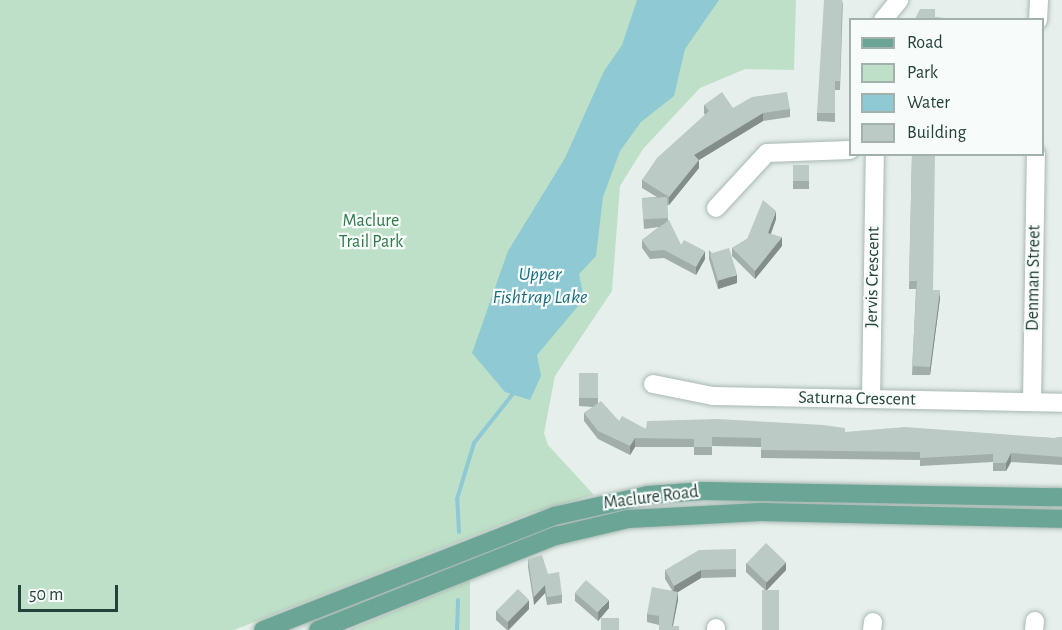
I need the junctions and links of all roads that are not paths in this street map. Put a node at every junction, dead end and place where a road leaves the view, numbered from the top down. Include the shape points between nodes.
1 (899, 0) edge
2 (1039, 0) edge
3 (885, 18) edge
4 (1038, 18) edge
5 (849, 150) edge
6 (874, 156) edge
7 (1036, 156) edge
8 (716, 208) dead end
9 (653, 384) dead end
10 (871, 399) junction
11 (1032, 402) junction
12 (1062, 403) edge
13 (1062, 497) edge
14 (1062, 519) edge
15 (263, 630) edge
16 (318, 630) edge

1 - 3 street
2 - 4 street
5 - 8 street via 767,153
6 - 10 street, Jervis Crescent
7 - 11 street, Denman Street
9 - 10 street, Saturna Crescent via 712,396
10 - 11 street, Saturna Crescent
11 - 12 street, Saturna Crescent
13 - 15 main road, Maclure Road via 714,491 648,495 554,516
14 - 16 main road, Maclure Road via 760,512 628,519 556,536

